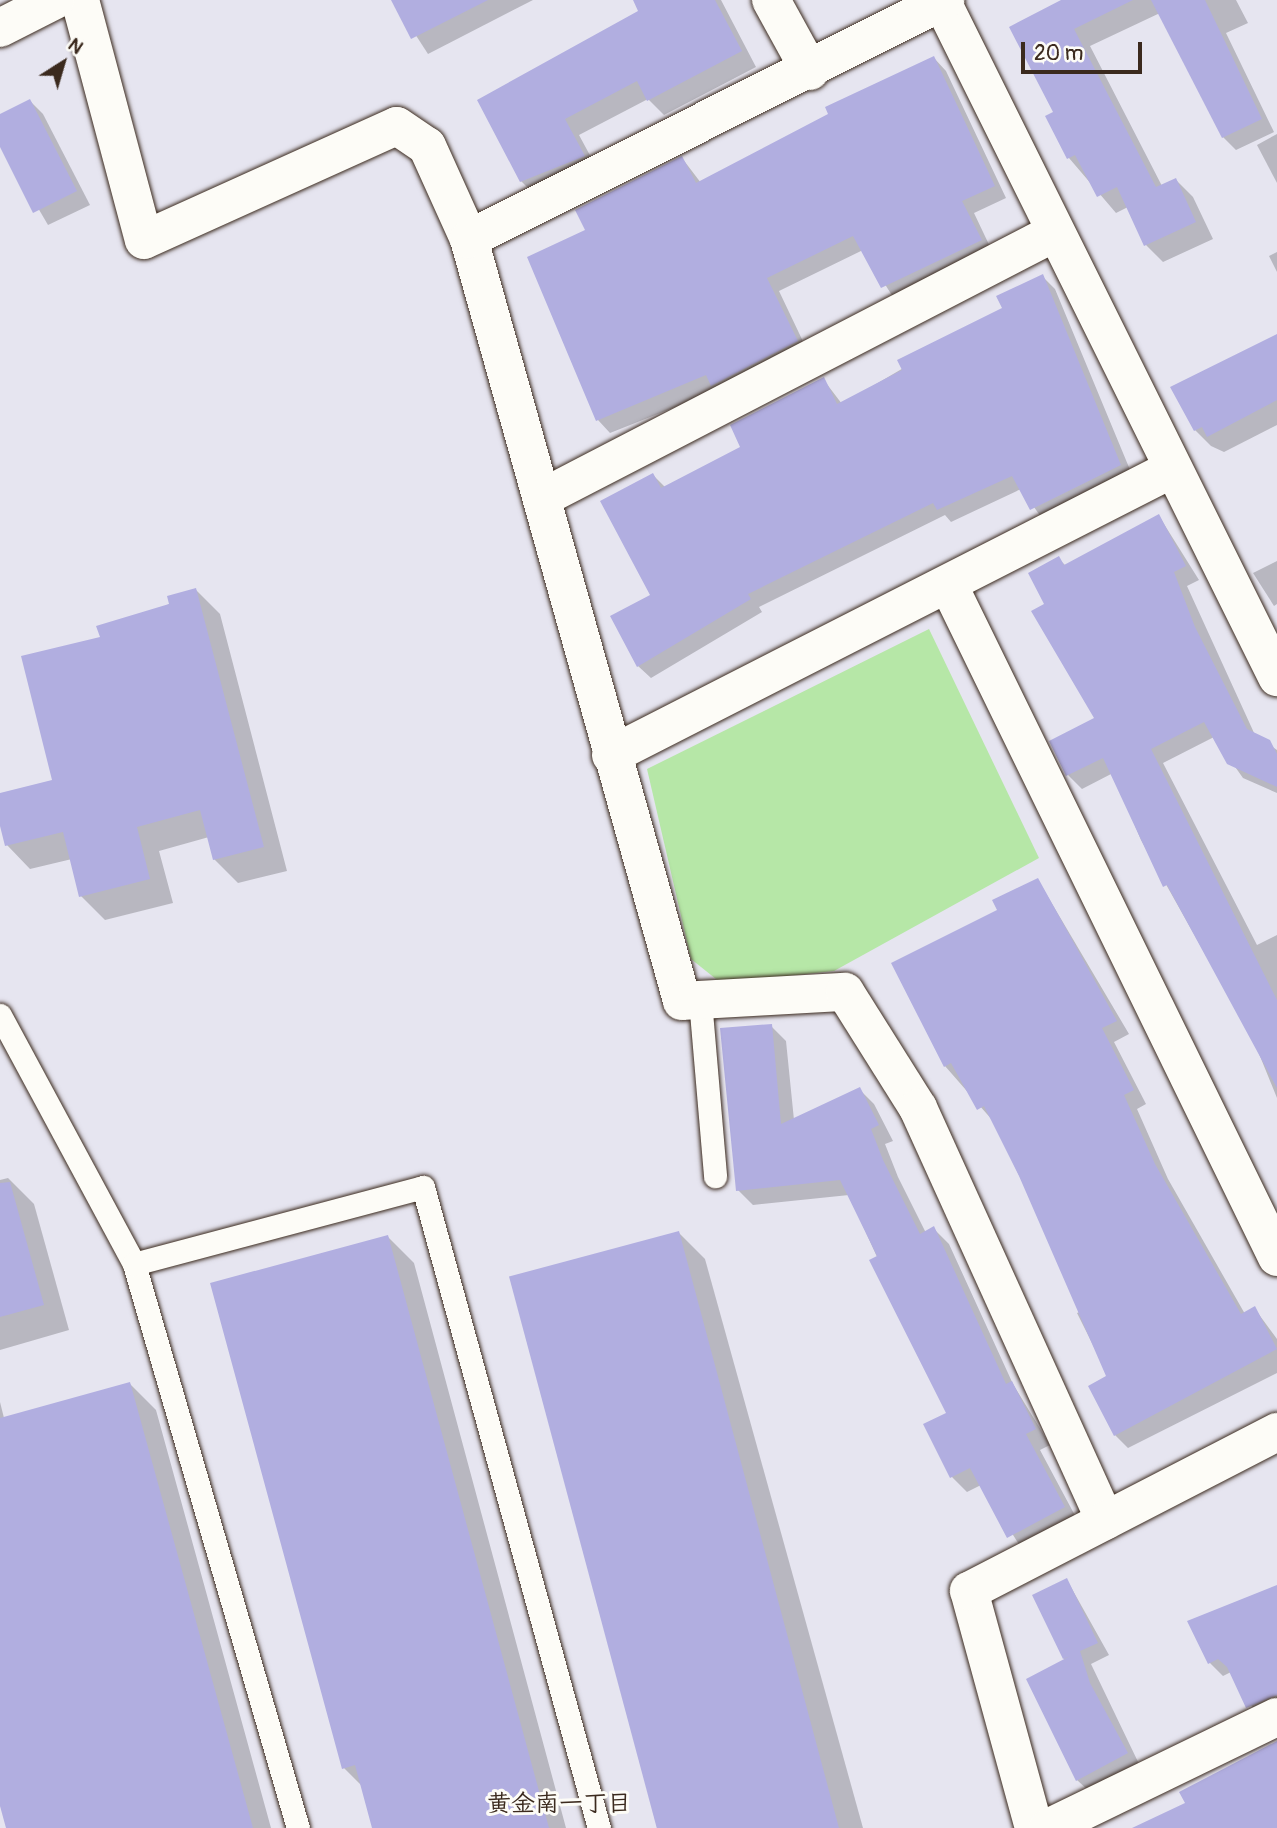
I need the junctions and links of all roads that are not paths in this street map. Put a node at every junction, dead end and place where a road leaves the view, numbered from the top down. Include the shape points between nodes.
1 (55, 0) edge
2 (80, 0) edge
3 (771, 0) edge
4 (943, 1) edge
5 (0, 28) edge
6 (810, 71) junction
7 (1052, 234) junction
8 (468, 239) junction
9 (1172, 470) junction
10 (542, 498) junction
11 (949, 586) junction
12 (1277, 677) edge
13 (611, 755) junction
14 (700, 1000) junction
15 (0, 1015) edge
16 (715, 1175) dead end
17 (1277, 1257) edge
18 (134, 1264) junction
19 (1277, 1432) edge
20 (1105, 1521) junction
21 (1277, 1717) edge
22 (298, 1828) edge
23 (599, 1828) edge
24 (1034, 1828) edge
25 (1048, 1828) edge

1 - 5 street
2 - 8 street via 144,240 397,126 427,146
3 - 6 street
4 - 6 street
4 - 7 street
6 - 8 street
7 - 9 street
7 - 10 street
8 - 10 street
9 - 11 street
9 - 12 street
10 - 13 street
11 - 13 street
11 - 17 street
13 - 14 street via 682,1001
14 - 16 lane
14 - 20 street via 845,992 918,1108
15 - 18 lane
18 - 22 lane
18 - 23 lane via 423,1187
19 - 20 street
20 - 24 street via 969,1591
21 - 25 street

